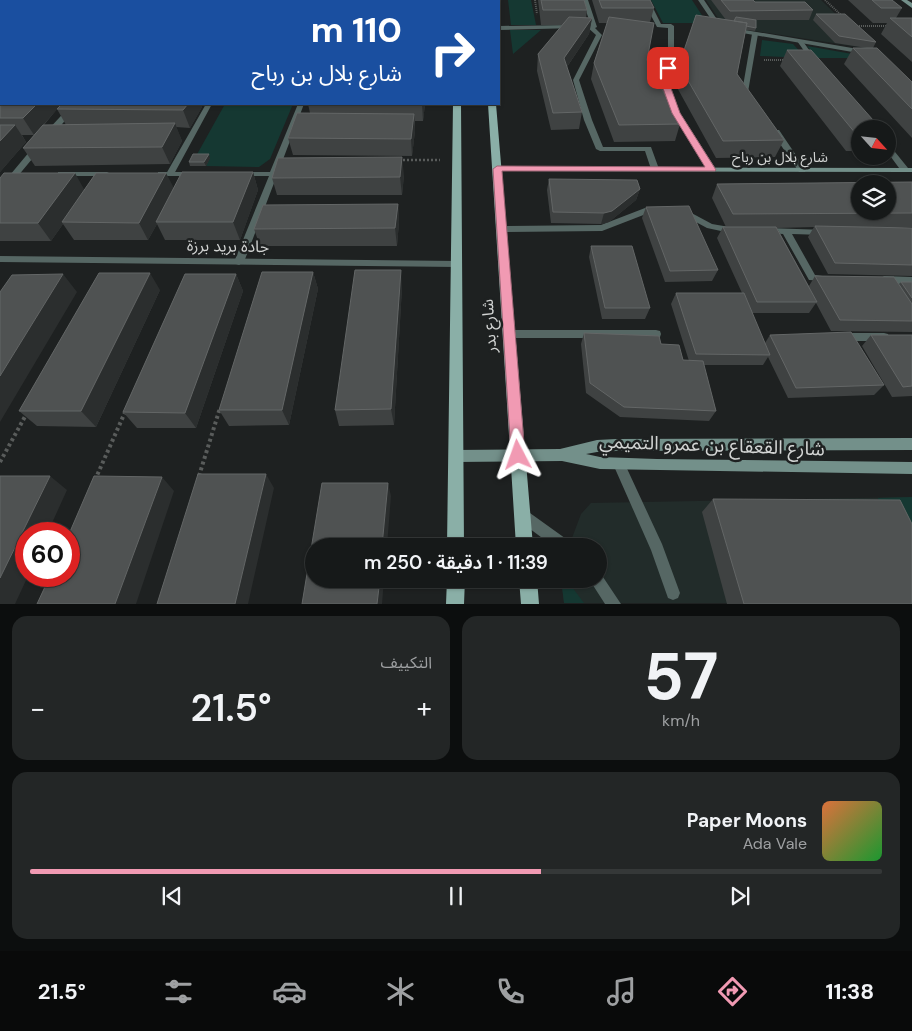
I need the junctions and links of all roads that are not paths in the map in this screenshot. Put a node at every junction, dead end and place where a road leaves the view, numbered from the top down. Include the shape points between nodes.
1 (437, 0) edge
2 (457, 0) edge
3 (585, 0) edge
4 (646, 0) edge
5 (701, 0) edge
6 (904, 0) edge
7 (912, 6) edge
8 (604, 26) edge
9 (650, 26) edge
10 (659, 26) junction
11 (710, 26) edge
12 (592, 27) junction
13 (500, 28) edge
14 (719, 28) junction
15 (755, 34) junction
16 (800, 41) junction
17 (873, 54) edge
18 (821, 69) edge
19 (75, 105) edge
20 (208, 105) edge
21 (301, 105) edge
22 (457, 105) edge
23 (492, 105) edge
24 (757, 106) edge
25 (773, 128) edge
26 (896, 157) edge
27 (497, 169) junction
28 (655, 169) junction
29 (712, 170) junction
30 (802, 170) junction
31 (908, 170) edge
32 (16, 174) junction
33 (26, 174) edge
34 (54, 174) edge
35 (112, 174) edge
36 (151, 174) edge
37 (170, 174) junction
38 (208, 174) edge
39 (236, 174) edge
40 (273, 174) junction
41 (0, 192) edge
42 (502, 229) junction
43 (742, 231) edge
44 (760, 231) edge
45 (786, 232) junction
46 (836, 232) edge
47 (0, 259) edge
48 (239, 262) junction
49 (457, 264) junction
50 (839, 279) edge
51 (876, 280) edge
52 (912, 281) edge
53 (509, 334) junction
54 (656, 334) edge
55 (832, 337) edge
56 (894, 337) edge
57 (912, 444) edge
58 (518, 455) junction
59 (562, 455) junction
60 (456, 456) junction
61 (619, 464) junction
62 (912, 468) edge
63 (523, 515) junction
64 (456, 538) edge
65 (524, 538) edge
66 (553, 538) edge
67 (456, 588) edge
68 (529, 588) edge
69 (602, 588) edge
70 (673, 593) dead end
71 (456, 604) edge
72 (530, 604) edge
73 (614, 604) edge

1 - 2 street
3 - 12 street
4 - 10 street
5 - 14 street
6 - 7 main road
8 - 12 street
9 - 10 street
10 - 29 street via 671,26 672,56 664,80 676,113
11 - 14 street
12 - 13 street
12 - 28 street via 599,35 576,80 600,149 648,149
14 - 15 street
15 - 16 street
15 - 24 street via 745,92
16 - 17 street
16 - 18 street
19 - 32 street
20 - 37 street
21 - 40 street
22 - 49 main road, شارع بدر
23 - 27 main road, شارع بدر
25 - 30 street
26 - 31 street
27 - 28 main road, شارع بلال بن رباح
27 - 42 main road, شارع بدر
28 - 29 main road, شارع بلال بن رباح
29 - 30 main road, شارع بلال بن رباح
30 - 31 main road, شارع بلال بن رباح
32 - 33 street
32 - 41 street
34 - 35 street
36 - 37 street
37 - 38 street
39 - 40 street
40 - 48 street
42 - 43 street via 602,228 645,211 682,211 710,226
42 - 53 main road, شارع بدر
44 - 45 street
45 - 46 street
45 - 50 street via 812,278
47 - 48 street, جادة بريد برزة
48 - 49 street, جادة بريد برزة
49 - 60 main road, شارع بدر
51 - 52 street
53 - 54 street
53 - 58 main road, شارع بدر
55 - 56 street
57 - 59 main road, شارع القعقاع بن عمرو التميمي via 616,445
58 - 59 main road
58 - 60 main road
58 - 63 main road, شارع بدر
59 - 61 main road, شارع القعقاع بن عمرو التميمي
60 - 64 main road, شارع بدر
61 - 62 main road, شارع القعقاع بن عمرو التميمي
61 - 70 street
63 - 65 main road, شارع بدر
63 - 66 street
67 - 71 main road
68 - 72 main road
69 - 73 street

